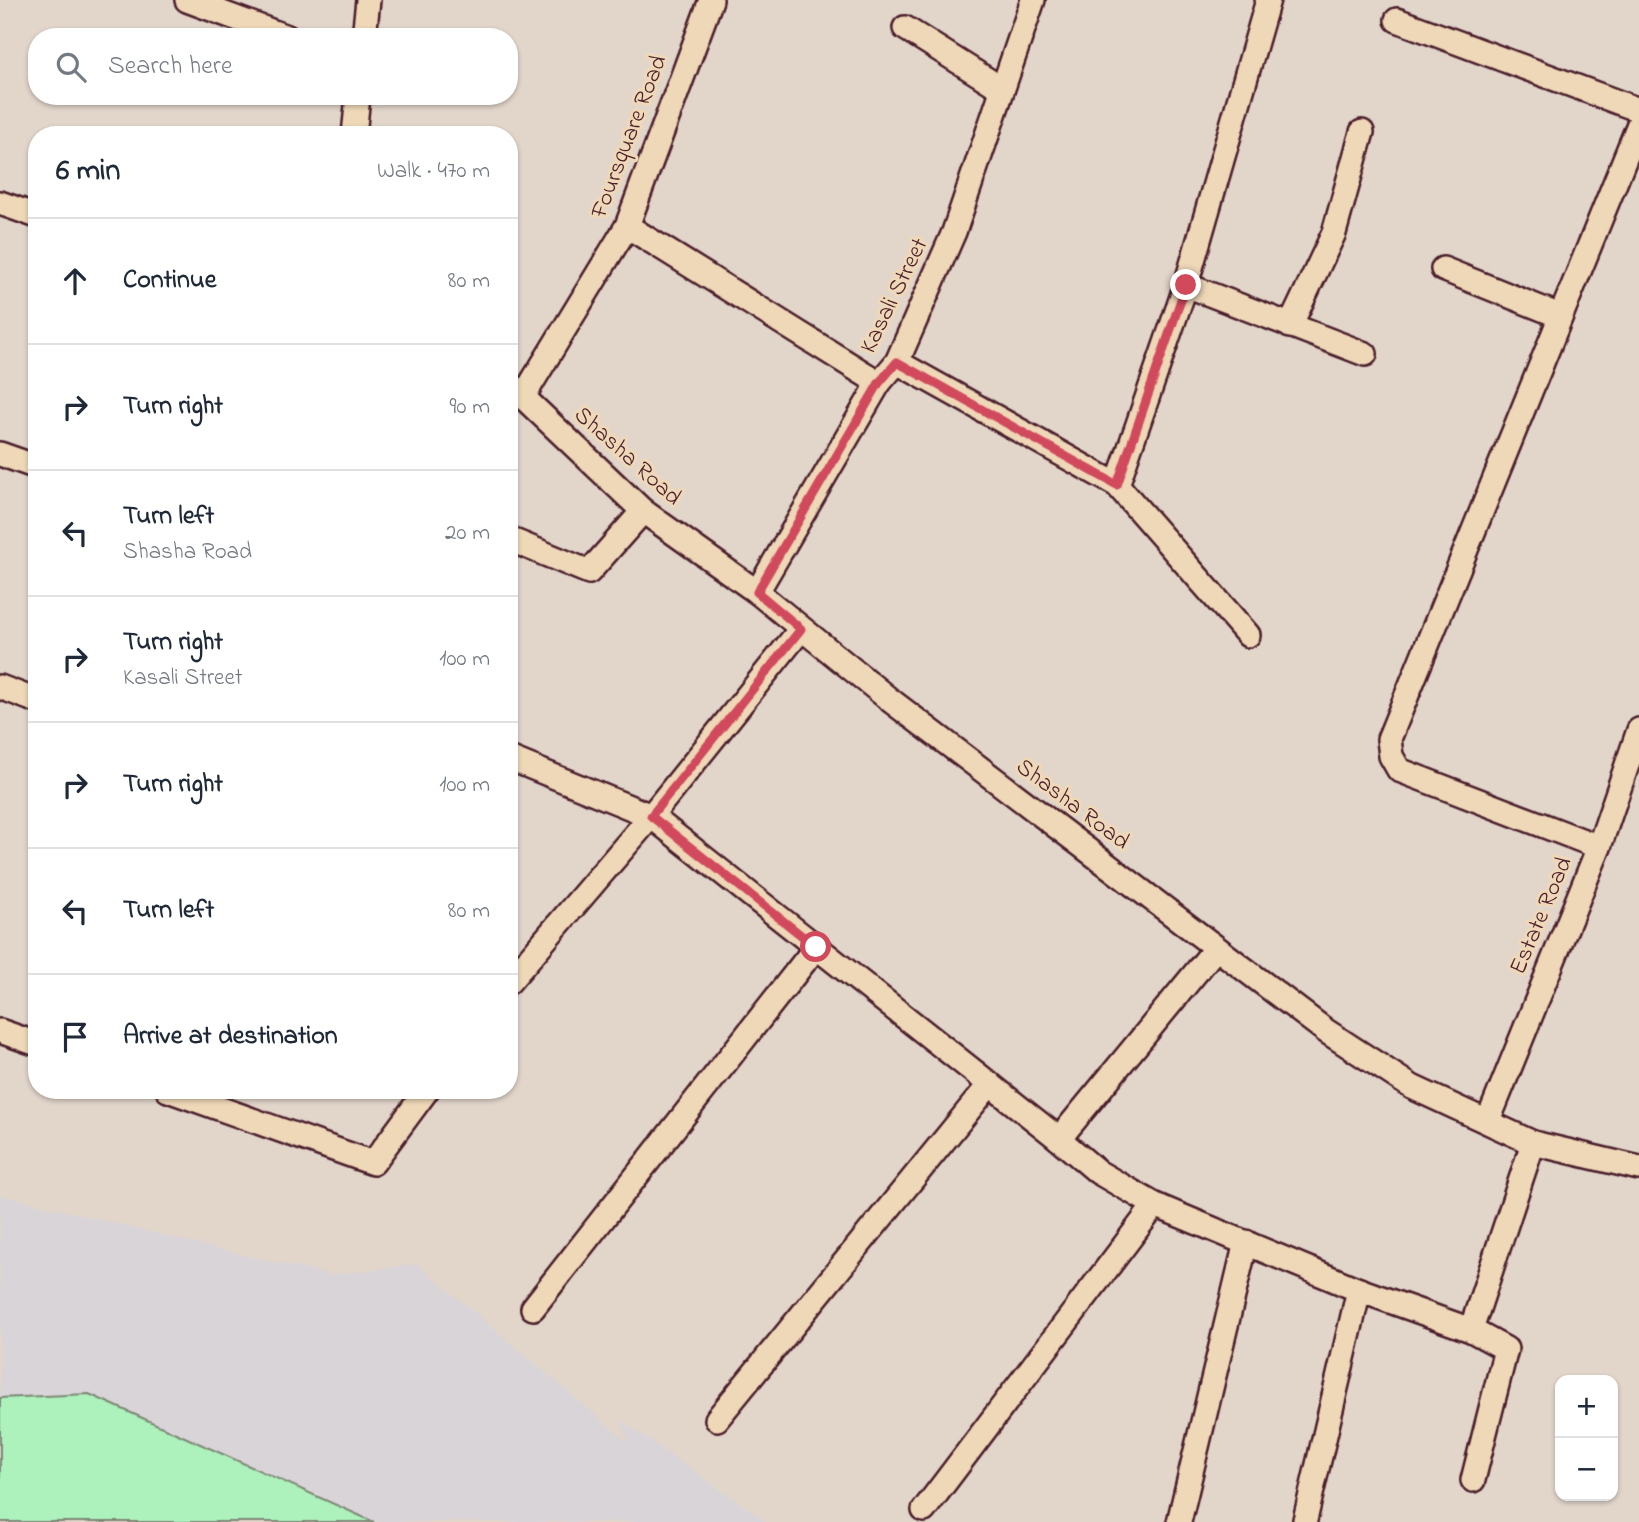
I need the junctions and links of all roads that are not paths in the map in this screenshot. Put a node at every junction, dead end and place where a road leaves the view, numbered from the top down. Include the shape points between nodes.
1 (187, 0) edge
2 (368, 0) edge
3 (711, 0) edge
4 (1033, 0) edge
5 (1268, 0) edge
6 (1397, 20) dead end
7 (262, 28) edge
8 (365, 28) edge
9 (905, 28) dead end
10 (1002, 89) junction
11 (357, 105) edge
12 (1639, 110) edge
13 (1639, 124) edge
14 (355, 126) edge
15 (1362, 132) dead end
16 (0, 203) edge
17 (28, 213) edge
18 (627, 226) junction
19 (1443, 269) dead end
20 (1186, 285) junction
21 (1560, 316) junction
22 (1290, 326) junction
23 (1365, 354) dead end
24 (897, 362) junction
25 (879, 383) junction
26 (518, 391) edge
27 (518, 396) edge
28 (0, 454) edge
29 (28, 464) edge
30 (1117, 485) junction
31 (643, 511) junction
32 (518, 543) edge
33 (757, 592) junction
34 (801, 629) junction
35 (1248, 635) dead end
36 (0, 687) edge
37 (28, 698) edge
38 (1639, 730) edge
39 (518, 762) edge
40 (651, 816) junction
41 (1599, 846) junction
42 (816, 947) junction
43 (1216, 948) junction
44 (518, 971) edge
45 (0, 1031) edge
46 (28, 1041) edge
47 (989, 1084) junction
48 (193, 1099) edge
49 (420, 1099) edge
50 (1488, 1121) junction
51 (1059, 1139) junction
52 (1533, 1143) junction
53 (1639, 1168) edge
54 (1154, 1205) junction
55 (1246, 1242) junction
56 (1359, 1290) junction
57 (533, 1308) dead end
58 (1471, 1330) junction
59 (717, 1419) dead end
60 (1473, 1480) dead end
61 (924, 1510) dead end
62 (1305, 1520) edge
63 (1179, 1522) edge

1 - 7 street
2 - 8 street
3 - 18 street, Foursquare Road
4 - 10 street, Kasali Street
5 - 20 street
6 - 12 street
9 - 10 street
10 - 24 street, Kasali Street via 954,232
11 - 14 street
13 - 21 street
15 - 22 street via 1334,233
16 - 17 street
18 - 25 street
18 - 26 street, Foursquare Road
19 - 21 street
20 - 22 street
20 - 30 street
21 - 41 street via 1389,739 1399,770
22 - 23 street
24 - 25 street, Kasali Street
24 - 30 street
25 - 33 street, Kasali Street
27 - 31 street, Shasha Road
28 - 29 street
30 - 35 street
31 - 32 street via 589,572
31 - 33 street, Shasha Road
33 - 34 street, Shasha Road
34 - 40 street
34 - 43 street, Shasha Road
36 - 37 street
38 - 41 street, Estate Road
39 - 40 street
40 - 42 street
40 - 44 street
41 - 50 street, Estate Road
42 - 47 street
42 - 57 street
43 - 50 street, Shasha Road via 1326,1031 1412,1087
43 - 51 street
45 - 46 street
47 - 51 street
47 - 59 street
48 - 49 street via 373,1163
50 - 52 street, Shasha Road
51 - 54 street via 1098,1172
52 - 53 street, Shasha Road
52 - 58 street
54 - 55 street
54 - 61 street
55 - 56 street
55 - 63 street
56 - 58 street
56 - 62 street
58 - 60 street via 1506,1349

